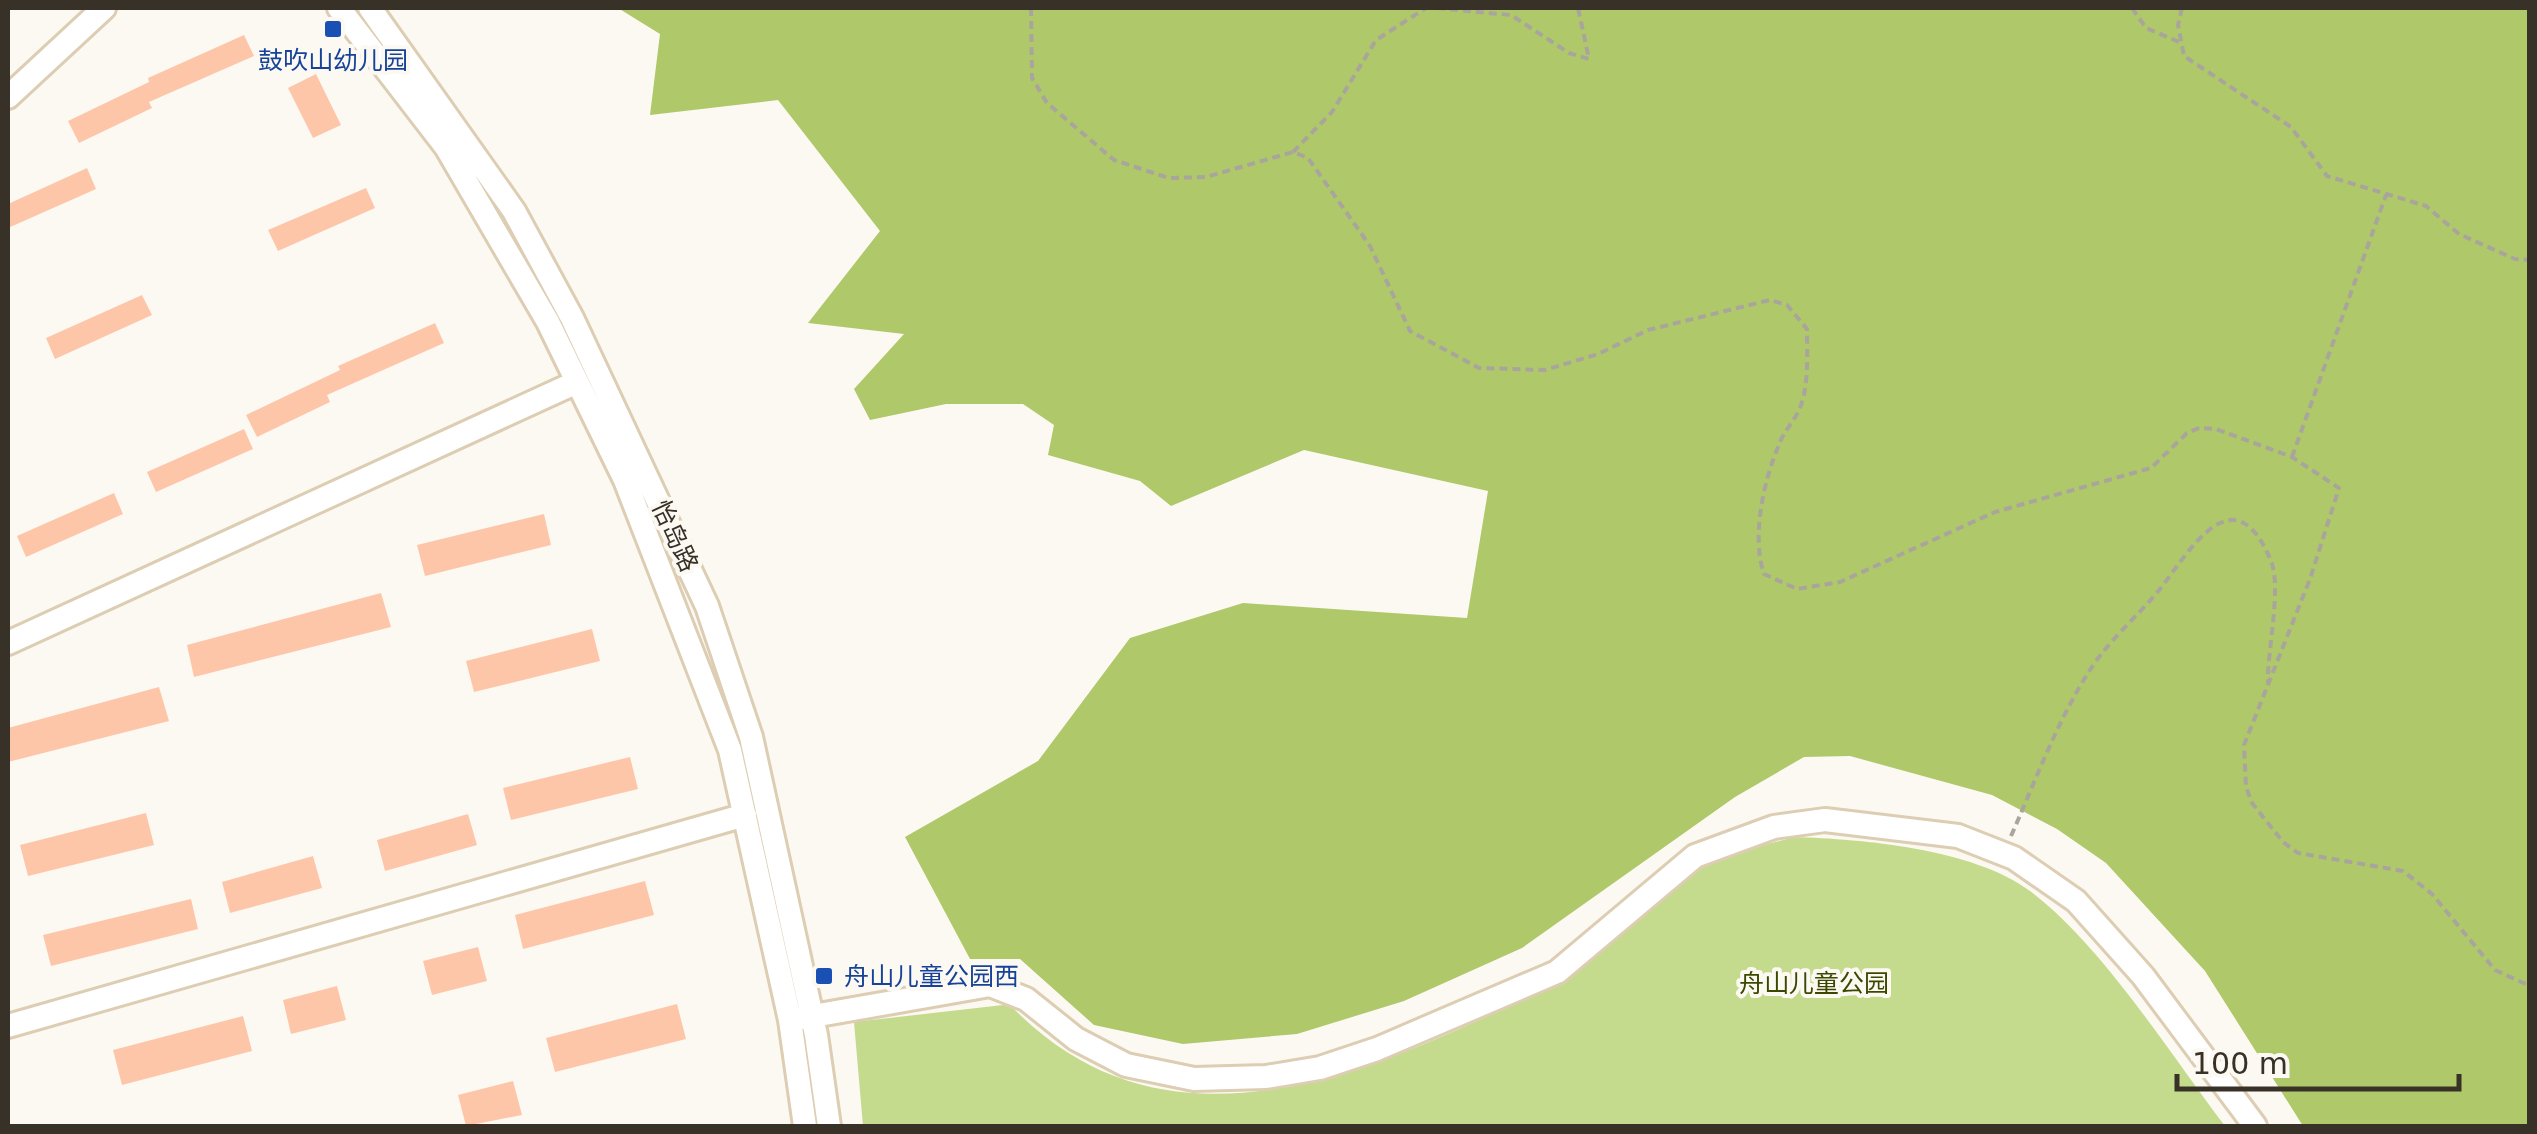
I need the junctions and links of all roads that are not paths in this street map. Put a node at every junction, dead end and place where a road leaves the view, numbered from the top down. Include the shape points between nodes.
1 (104, 8) edge
2 (339, 8) edge
3 (370, 8) edge
4 (8, 96) edge
5 (577, 382) junction
6 (8, 643) edge
7 (745, 815) junction
8 (801, 1017) junction
9 (8, 1026) edge
10 (805, 1126) edge
11 (830, 1126) edge
12 (2255, 1126) edge

1 - 4 street
2 - 5 street via 446,147
3 - 8 street, 怡岛路 via 514,211 572,318 707,606 751,737
5 - 6 street
5 - 7 street via 678,609 730,750
7 - 8 street
7 - 9 street
8 - 10 street
8 - 11 street, 怡岛路
8 - 12 street via 990,985 1026,998 1076,1040 1126,1065 1194,1079 1320,1068 1557,972 1665,878 1732,840 1825,820 1958,836 2003,854 2076,902 2143,976

